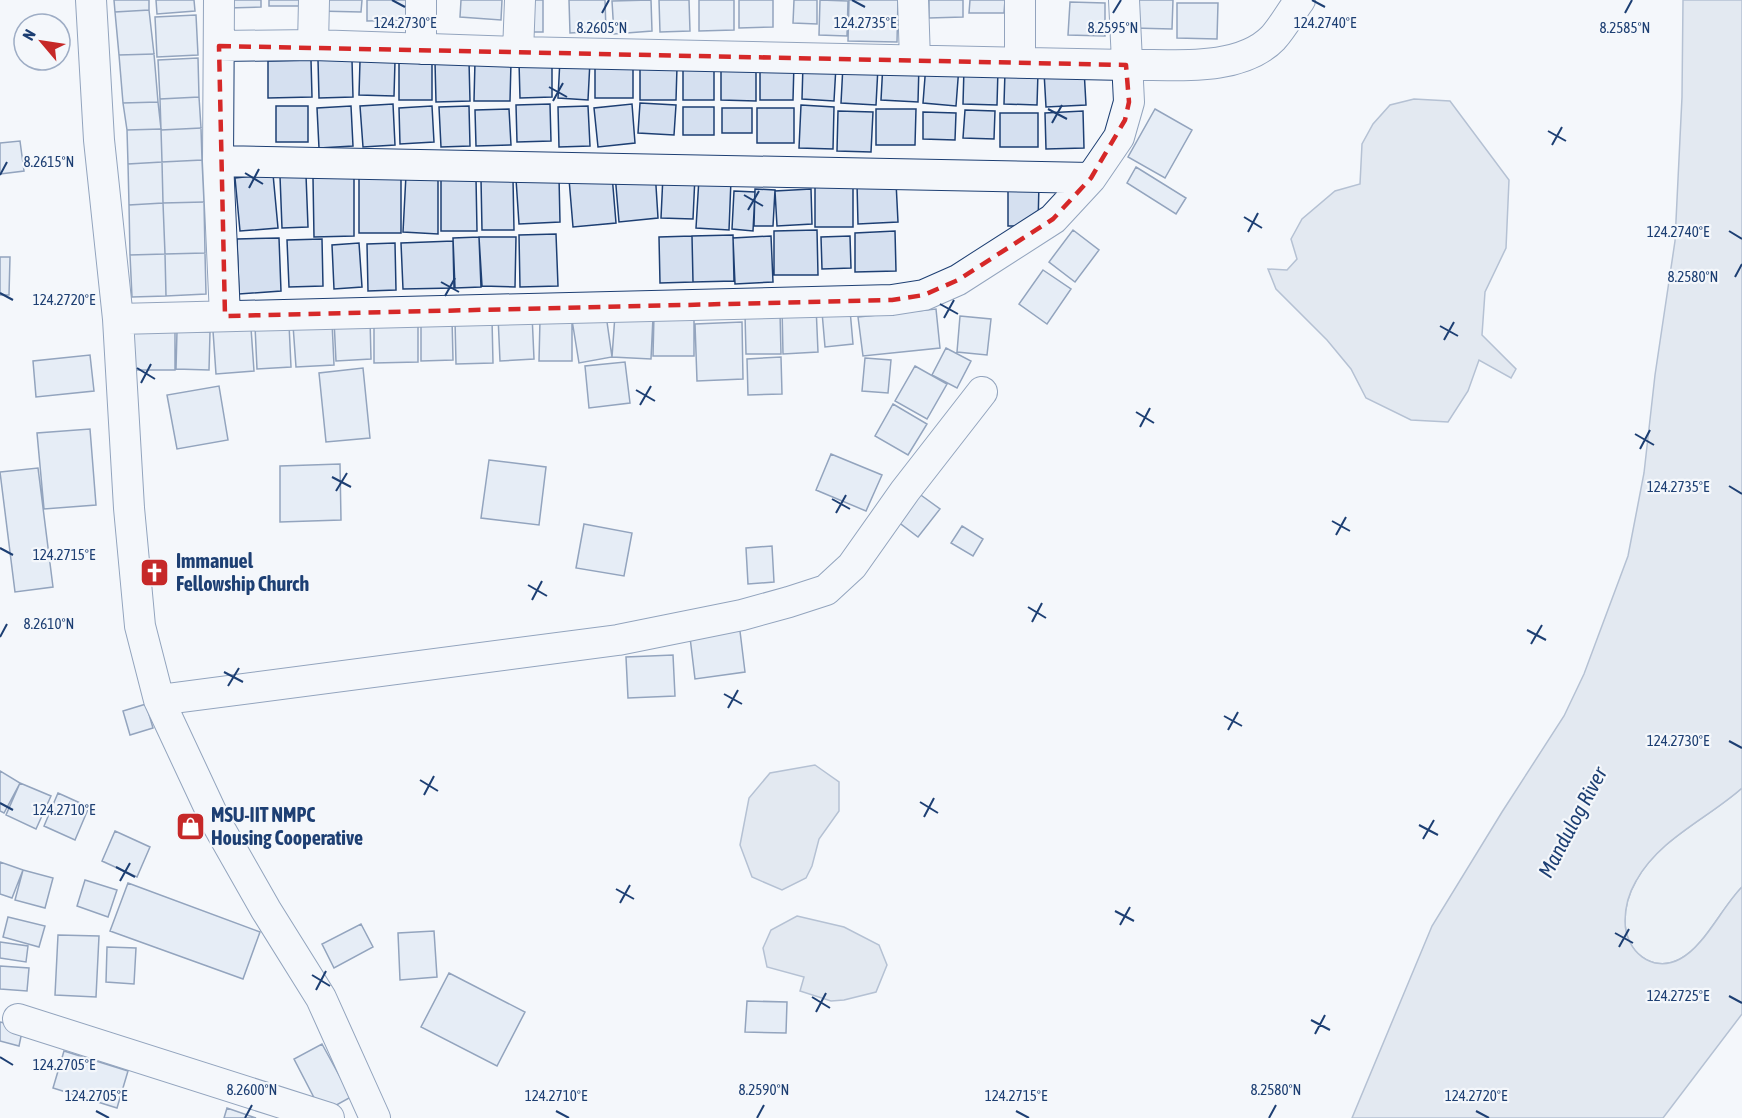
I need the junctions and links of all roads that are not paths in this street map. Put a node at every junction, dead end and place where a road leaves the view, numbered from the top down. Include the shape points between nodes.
1 (91, 0) edge
2 (219, 0) edge
3 (314, 0) edge
4 (421, 0) edge
5 (520, 0) edge
6 (913, 0) edge
7 (1020, 0) edge
8 (1124, 0) edge
9 (1300, 0) edge
10 (313, 45) junction
11 (219, 46) junction
12 (421, 49) junction
13 (518, 52) junction
14 (915, 60) junction
15 (1020, 63) junction
16 (1126, 65) junction
17 (218, 161) junction
18 (1091, 178) junction
19 (225, 316) junction
20 (118, 319) junction
21 (982, 392) dead end
22 (159, 700) junction
23 (18, 1019) dead end
24 (329, 1118) edge
25 (375, 1118) edge

1 - 20 street via 99,140
2 - 11 street
3 - 10 street
4 - 12 street
5 - 13 street
6 - 14 street
7 - 15 street
8 - 16 street
9 - 16 street via 1274,37 1251,53 1220,63
10 - 11 street
10 - 12 street
11 - 17 street
12 - 13 street
13 - 14 street
14 - 15 street
15 - 16 street
16 - 18 street via 1129,102 1125,120 1119,137
17 - 18 street
17 - 19 street
18 - 19 street via 1053,219 958,280 924,295 892,300
19 - 20 street
20 - 22 street via 140,626
21 - 22 street via 852,566 826,590 742,615 618,640
22 - 25 street via 216,822 321,998
23 - 24 street

